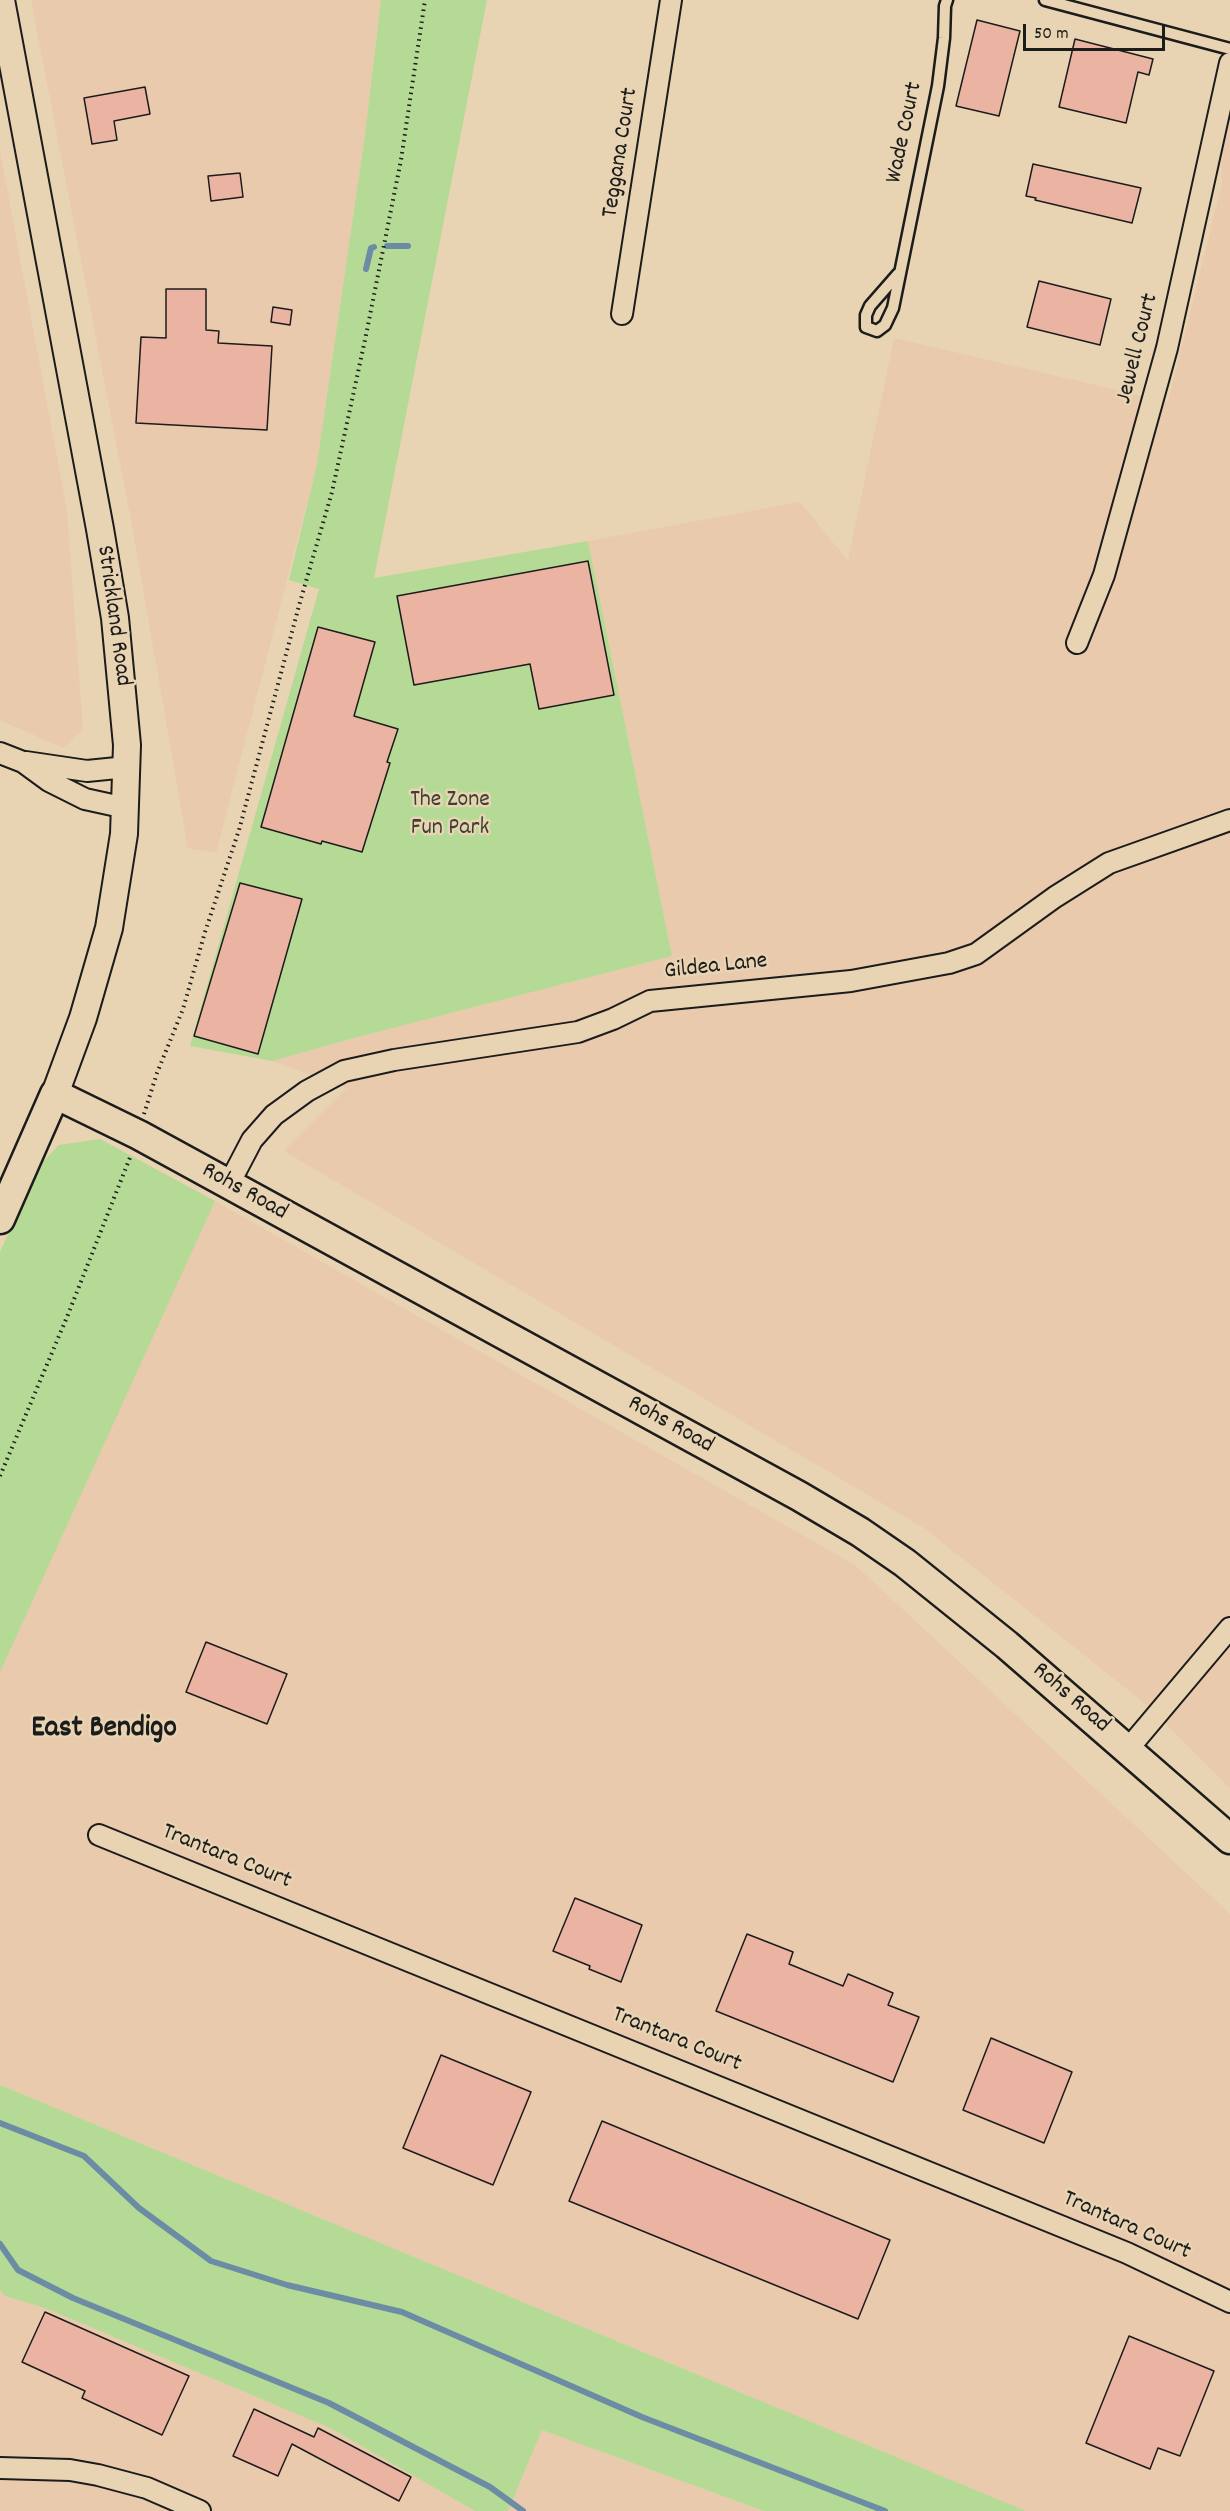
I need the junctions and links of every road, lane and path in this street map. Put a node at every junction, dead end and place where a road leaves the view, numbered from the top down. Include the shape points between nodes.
1 (2, 0) edge
2 (425, 0) edge
3 (671, 0) edge
4 (947, 0) edge
5 (1044, 0) edge
6 (1230, 50) edge
7 (1230, 63) edge
8 (898, 274) junction
9 (622, 314) dead end
10 (1077, 643) dead end
11 (0, 753) edge
12 (23, 762) junction
13 (127, 767) junction
14 (126, 808) junction
15 (1230, 820) edge
16 (55, 1094) junction
17 (139, 1135) junction
18 (229, 1184) junction
19 (0, 1219) edge
20 (0, 1476) edge
21 (1230, 1628) edge
22 (1128, 1749) junction
23 (99, 1834) dead end
24 (1230, 1839) edge
25 (1230, 2302) edge
26 (0, 2468) edge
27 (200, 2511) edge

1 - 13 street, Strickland Road via 113,606
2 - 17 path via 399,171 332,492 237,839 183,1009 150,1092
3 - 9 street, Teggana Court
4 - 8 lane, Wade Court via 938,86
5 - 6 lane
7 - 10 street, Jewell Court via 1167,348 1107,565
8 - 8 lane, Wade Court via 890,317 877,331 866,327 870,306
11 - 12 street
12 - 13 street via 87,771
12 - 14 street via 49,782 85,799
13 - 14 street, Strickland Road
14 - 16 street, Strickland Road via 117,884 100,964
15 - 18 street, Gildea Lane via 1109,863 976,954 949,963 851,981 650,1001 578,1032 344,1071 274,1115 252,1140
16 - 17 main road, Rohs Road
16 - 19 main road, Strickland Road
17 - 18 main road, Rohs Road
17 - 20 path
18 - 22 main road, Rohs Road via 860,1532 953,1601
21 - 22 street
22 - 24 main road, Rohs Road
23 - 25 street, Trantara Court via 1127,2253
26 - 27 street via 98,2475 147,2488

